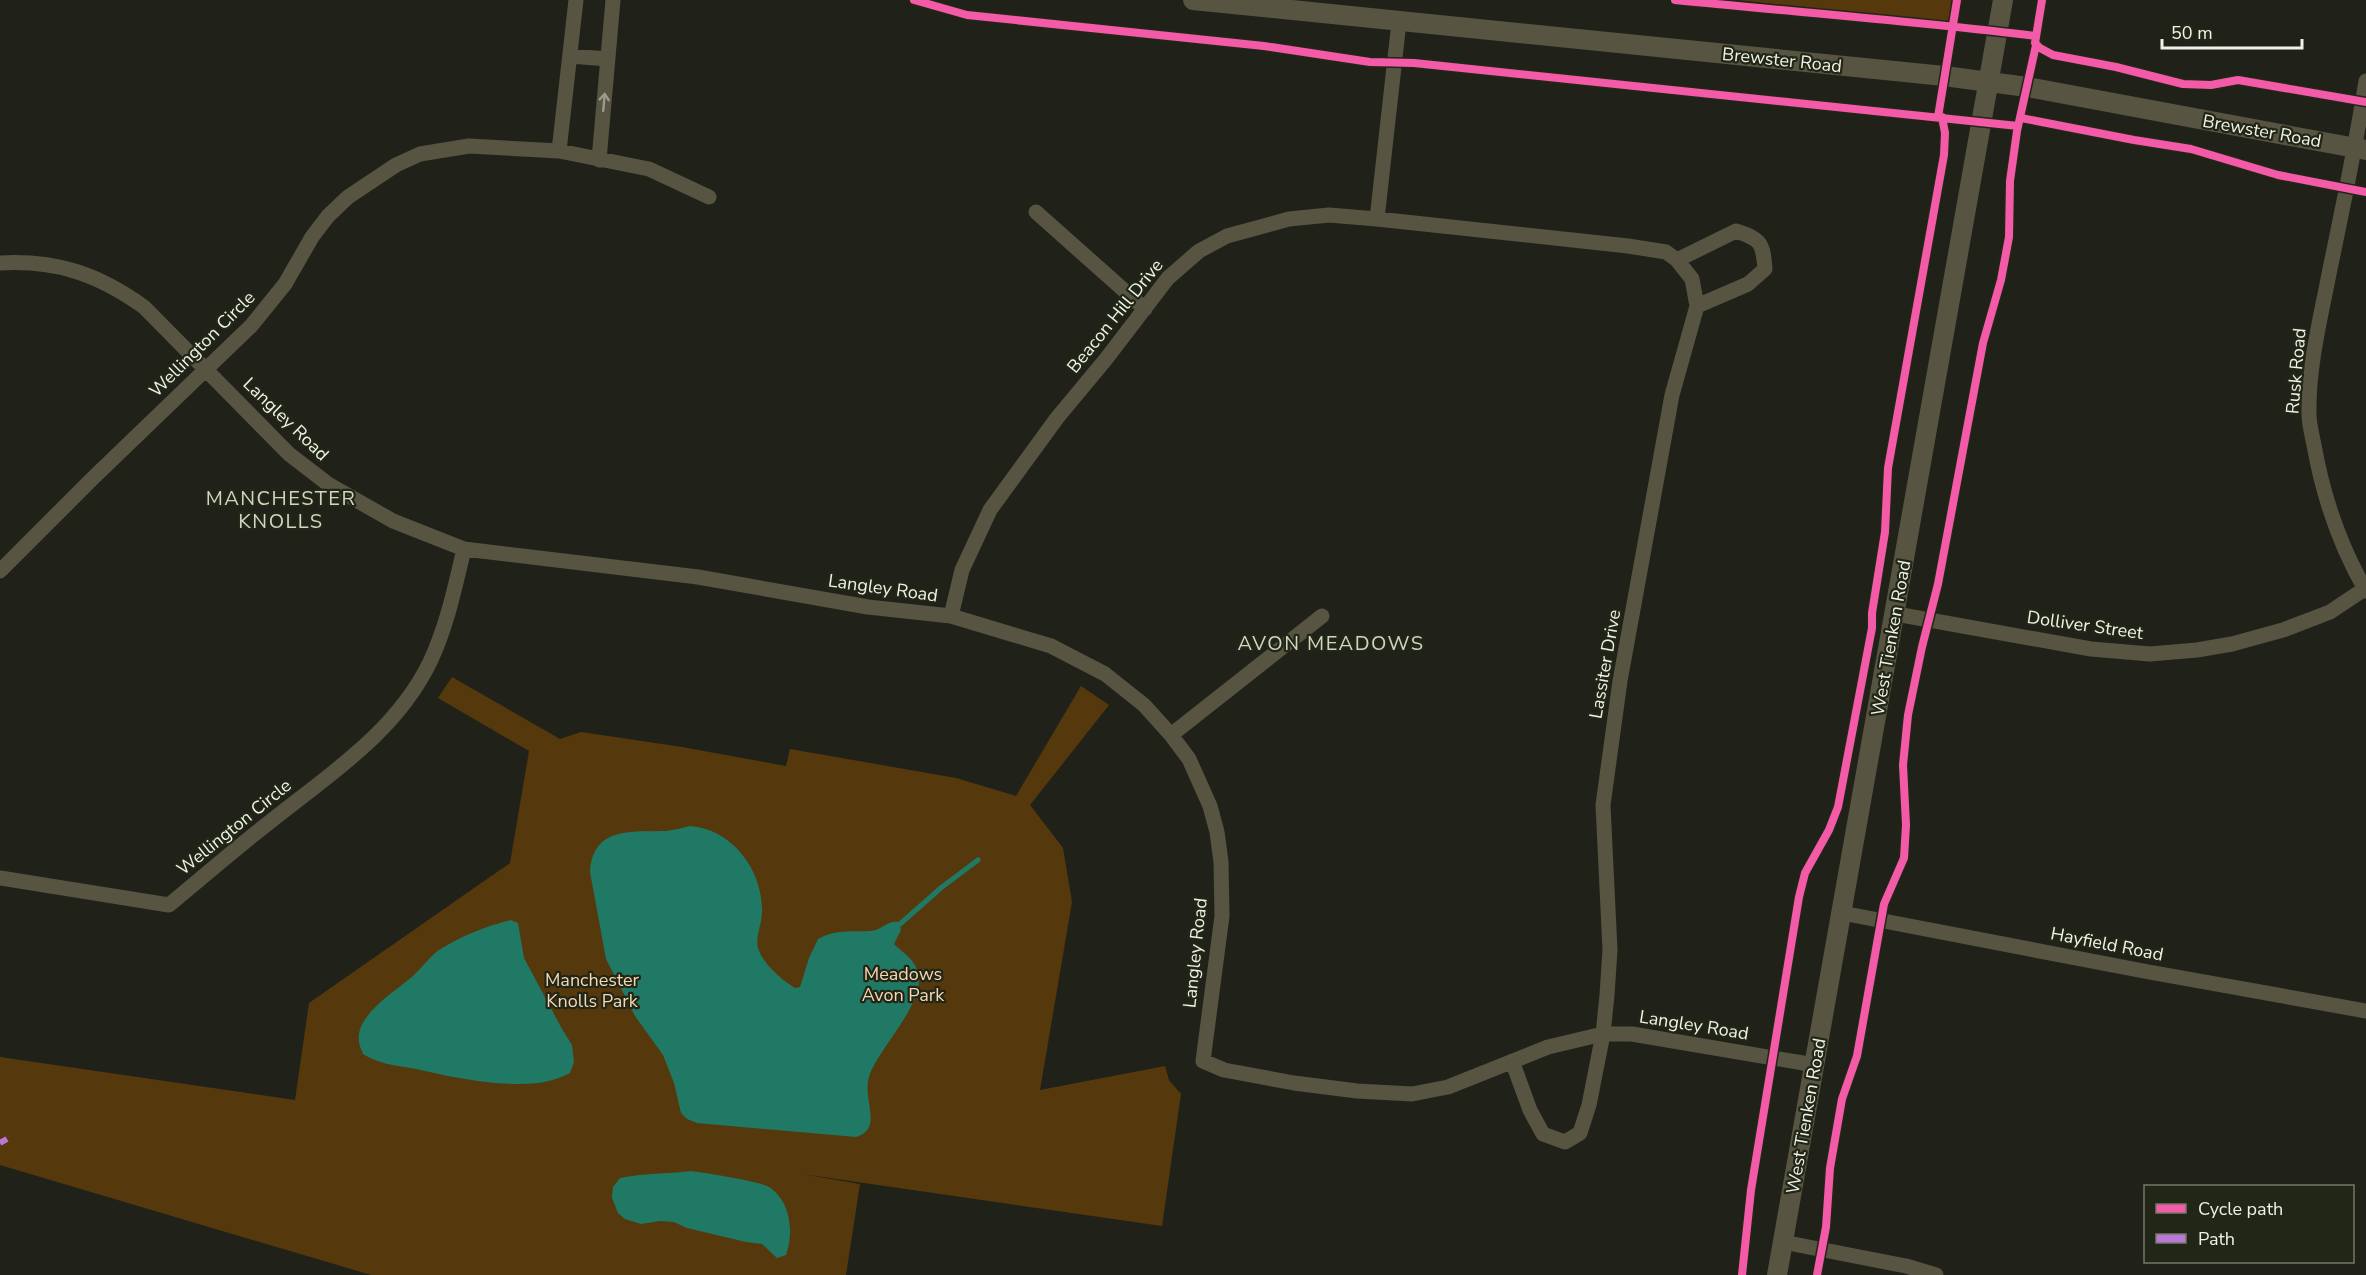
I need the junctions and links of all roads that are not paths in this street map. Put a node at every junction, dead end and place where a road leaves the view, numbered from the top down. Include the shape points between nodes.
1 (576, 0) edge
2 (613, 0) edge
3 (1193, 0) edge
4 (2003, 0) edge
5 (1399, 22) junction
6 (570, 56) junction
7 (608, 59) junction
8 (2366, 81) edge
9 (1988, 83) junction
10 (2360, 149) edge
11 (559, 151) junction
12 (598, 160) junction
13 (709, 198) dead end
14 (1036, 212) dead end
15 (1377, 219) junction
16 (1677, 260) junction
17 (0, 263) edge
18 (1697, 306) junction
19 (1145, 309) junction
20 (207, 369) junction
21 (464, 549) junction
22 (0, 571) edge
23 (2366, 589) edge
24 (1896, 614) junction
25 (951, 616) junction
26 (1322, 616) dead end
27 (1171, 735) junction
28 (0, 878) edge
29 (1842, 912) junction
30 (2366, 1011) edge
31 (1603, 1034) junction
32 (1512, 1061) junction
33 (1815, 1065) junction
34 (1783, 1242) junction
35 (1777, 1275) edge
36 (1936, 1275) edge

1 - 6 street
2 - 7 street
3 - 5 street, Brewster Road
4 - 9 street, West Tienken Road
5 - 9 street, Brewster Road
5 - 15 street
6 - 7 street
6 - 11 street
12 -> 7 street
8 - 10 street, Rusk Road
9 - 10 street, Brewster Road
9 - 24 street, West Tienken Road
10 - 23 street, Rusk Road via 2322,311 2309,415 2320,481 2333,520
11 - 12 street, Wellington Circle
11 - 20 street, Wellington Circle via 469,146 420,154 396,165 348,197 328,216 285,284 251,326
12 - 13 street, Wellington Circle via 649,169
14 - 19 street
15 - 16 street via 1628,246 1666,252
15 - 19 street, Beacon Hill Drive via 1329,215 1301,218 1227,236 1199,251 1168,278
16 - 18 street, Lassiter Drive via 1692,279
16 - 18 street via 1736,231 1754,237 1764,248 1765,269 1748,284
17 - 20 street, Langley Road via 43,263 90,275 144,307
18 - 31 street, Lassiter Drive via 1672,395 1620,681 1603,805 1610,950
19 - 25 street, Beacon Hill Drive via 1057,418 990,510 962,570
20 - 21 street, Langley Road via 290,454 328,484 393,521
20 - 22 street, Wellington Circle
21 - 25 street, Langley Road via 698,577 868,608
21 - 28 street, Wellington Circle via 450,605 429,663 379,734 169,905
23 - 24 street, Dolliver Street via 2330,612 2283,630 2232,644 2150,654 2091,649
24 - 29 street, West Tienken Road
25 - 27 street, Langley Road via 1051,646 1105,674 1144,705
26 - 27 street
27 - 32 street, Langley Road via 1189,759 1210,806 1221,862 1222,916 1203,1061 1224,1070 1294,1083 1412,1094 1448,1087
29 - 30 street, Hayfield Road
29 - 33 street, West Tienken Road
31 - 32 street, Langley Road via 1548,1047
31 - 32 street via 1580,1133 1565,1142 1543,1134
31 - 33 street, Langley Road via 1632,1034
33 - 34 street, West Tienken Road
34 - 35 street, West Tienken Road
34 - 36 street

